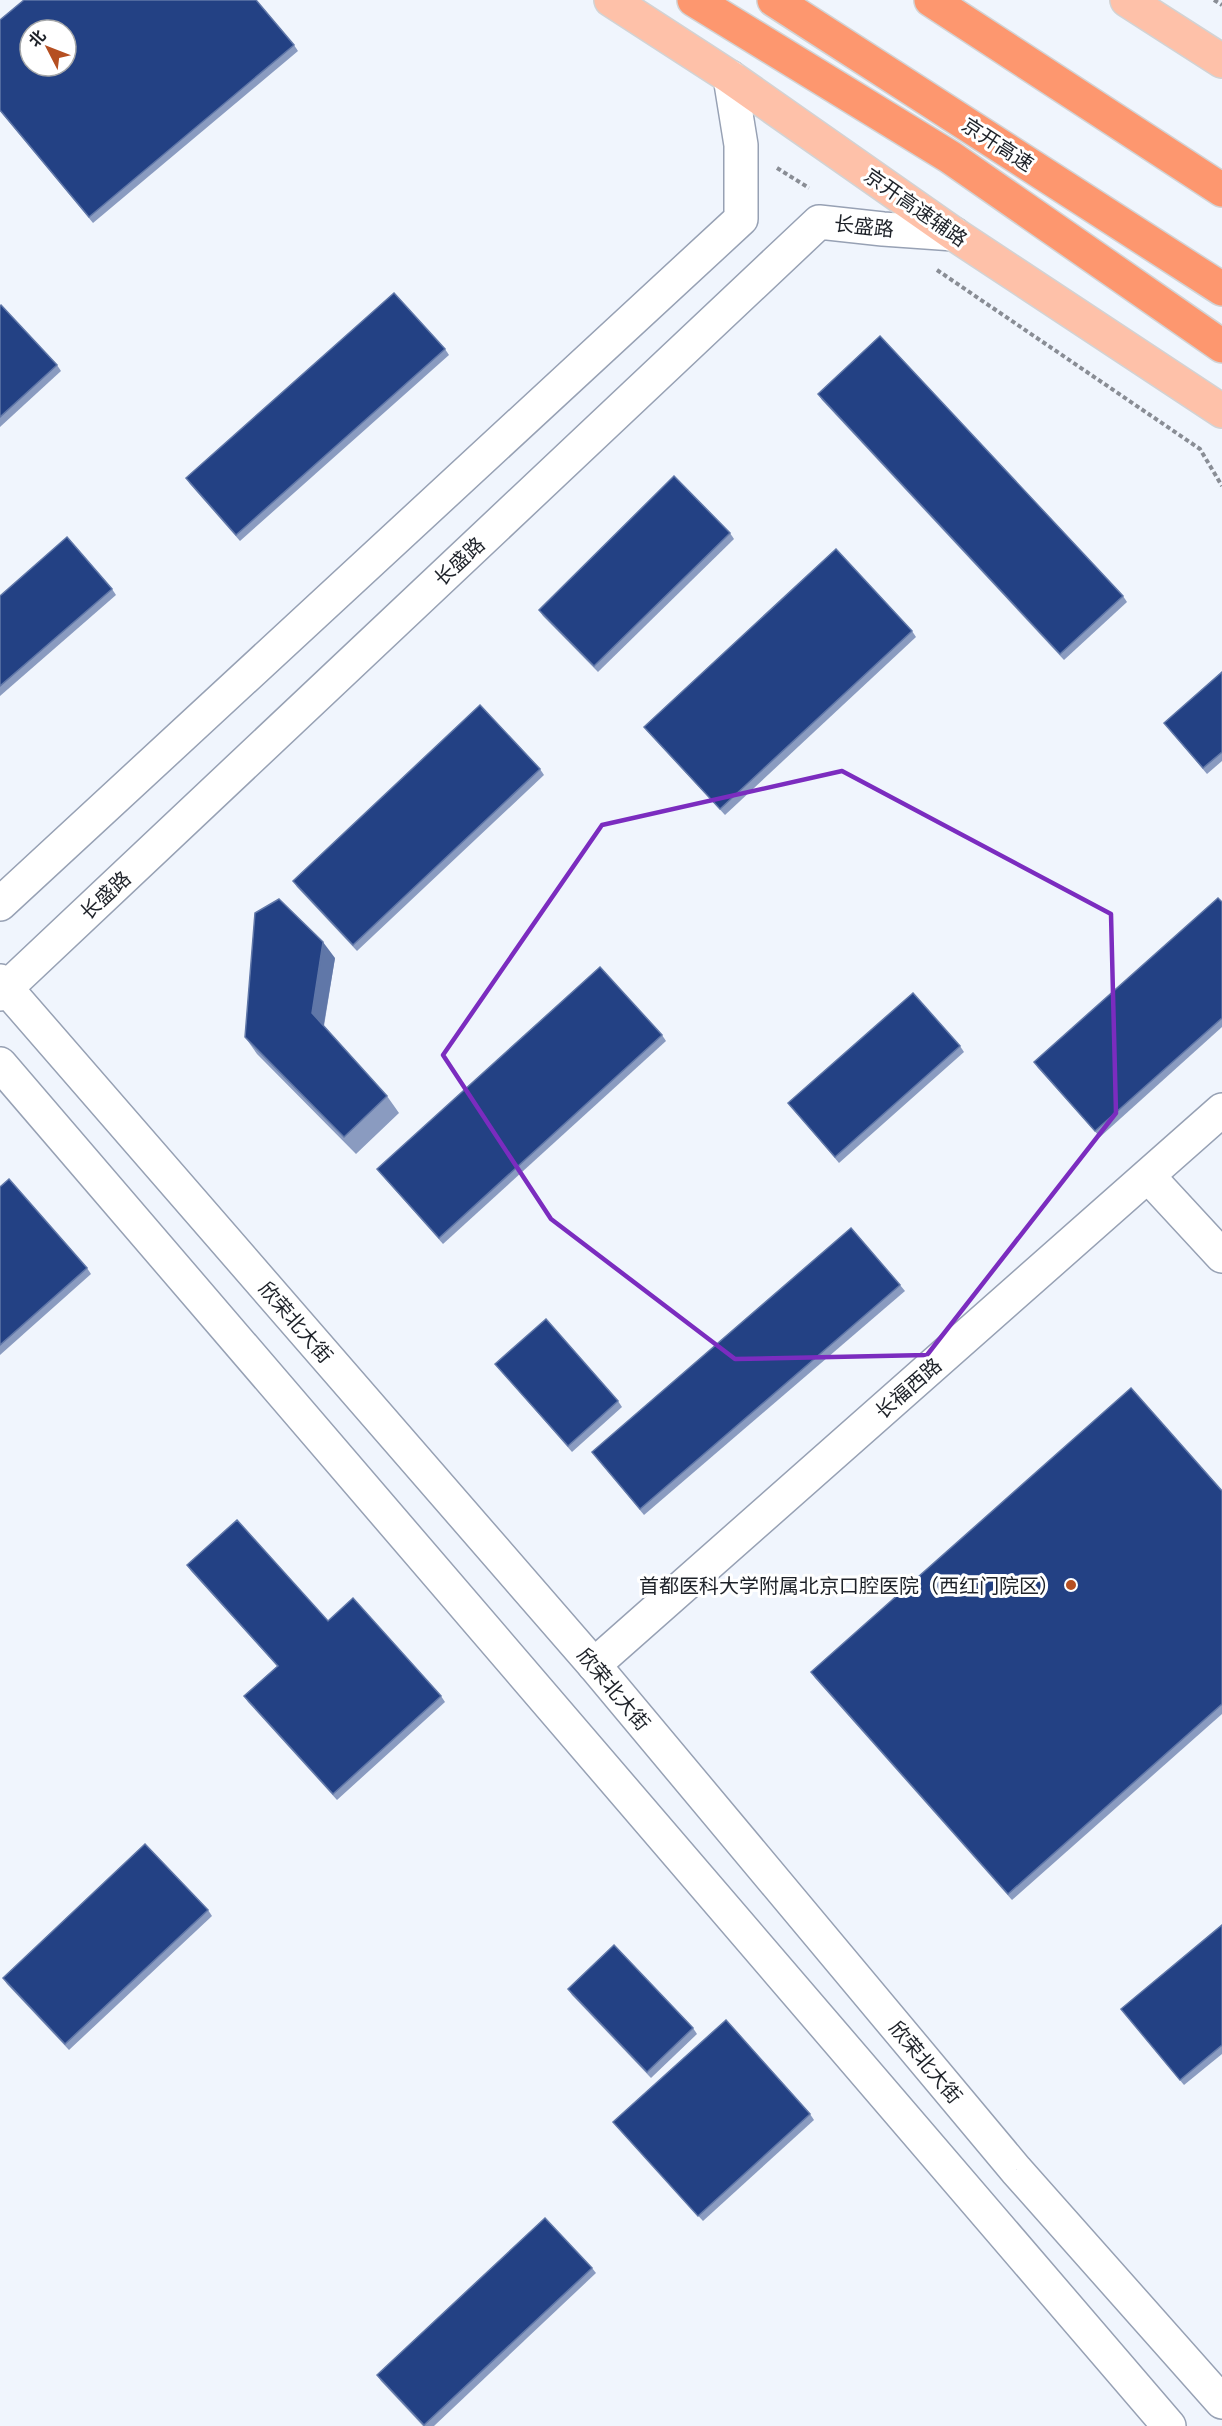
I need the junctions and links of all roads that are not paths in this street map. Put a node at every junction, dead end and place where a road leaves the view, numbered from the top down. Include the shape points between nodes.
1 (611, 0) edge
2 (694, 0) edge
3 (774, 0) edge
4 (931, 0) edge
5 (1127, 0) edge
6 (1222, 61) edge
7 (729, 77) junction
8 (1222, 190) edge
9 (954, 234) junction
10 (1222, 289) edge
11 (1222, 346) edge
12 (1222, 411) edge
13 (0, 904) edge
14 (2, 988) edge
15 (0, 1064) edge
16 (1222, 1110) edge
17 (1148, 1176) junction
18 (1222, 1256) edge
19 (594, 1665) junction
20 (1222, 2402) edge
21 (1169, 2426) edge

1 - 7 main road, 京开高速辅路
2 - 11 highway via 950,157
3 - 10 highway, 京开高速
4 - 8 highway
5 - 6 main road
7 - 9 main road, 京开高速辅路
7 - 13 street via 741,145 741,219
9 - 12 main road, 京开高速辅路
9 - 14 street, 长盛路 via 819,222
14 - 19 street, 欣荣北大街
15 - 21 street
16 - 17 street, 长福西路
17 - 18 street
17 - 19 street, 长福西路
19 - 20 street, 欣荣北大街 via 1016,2170

